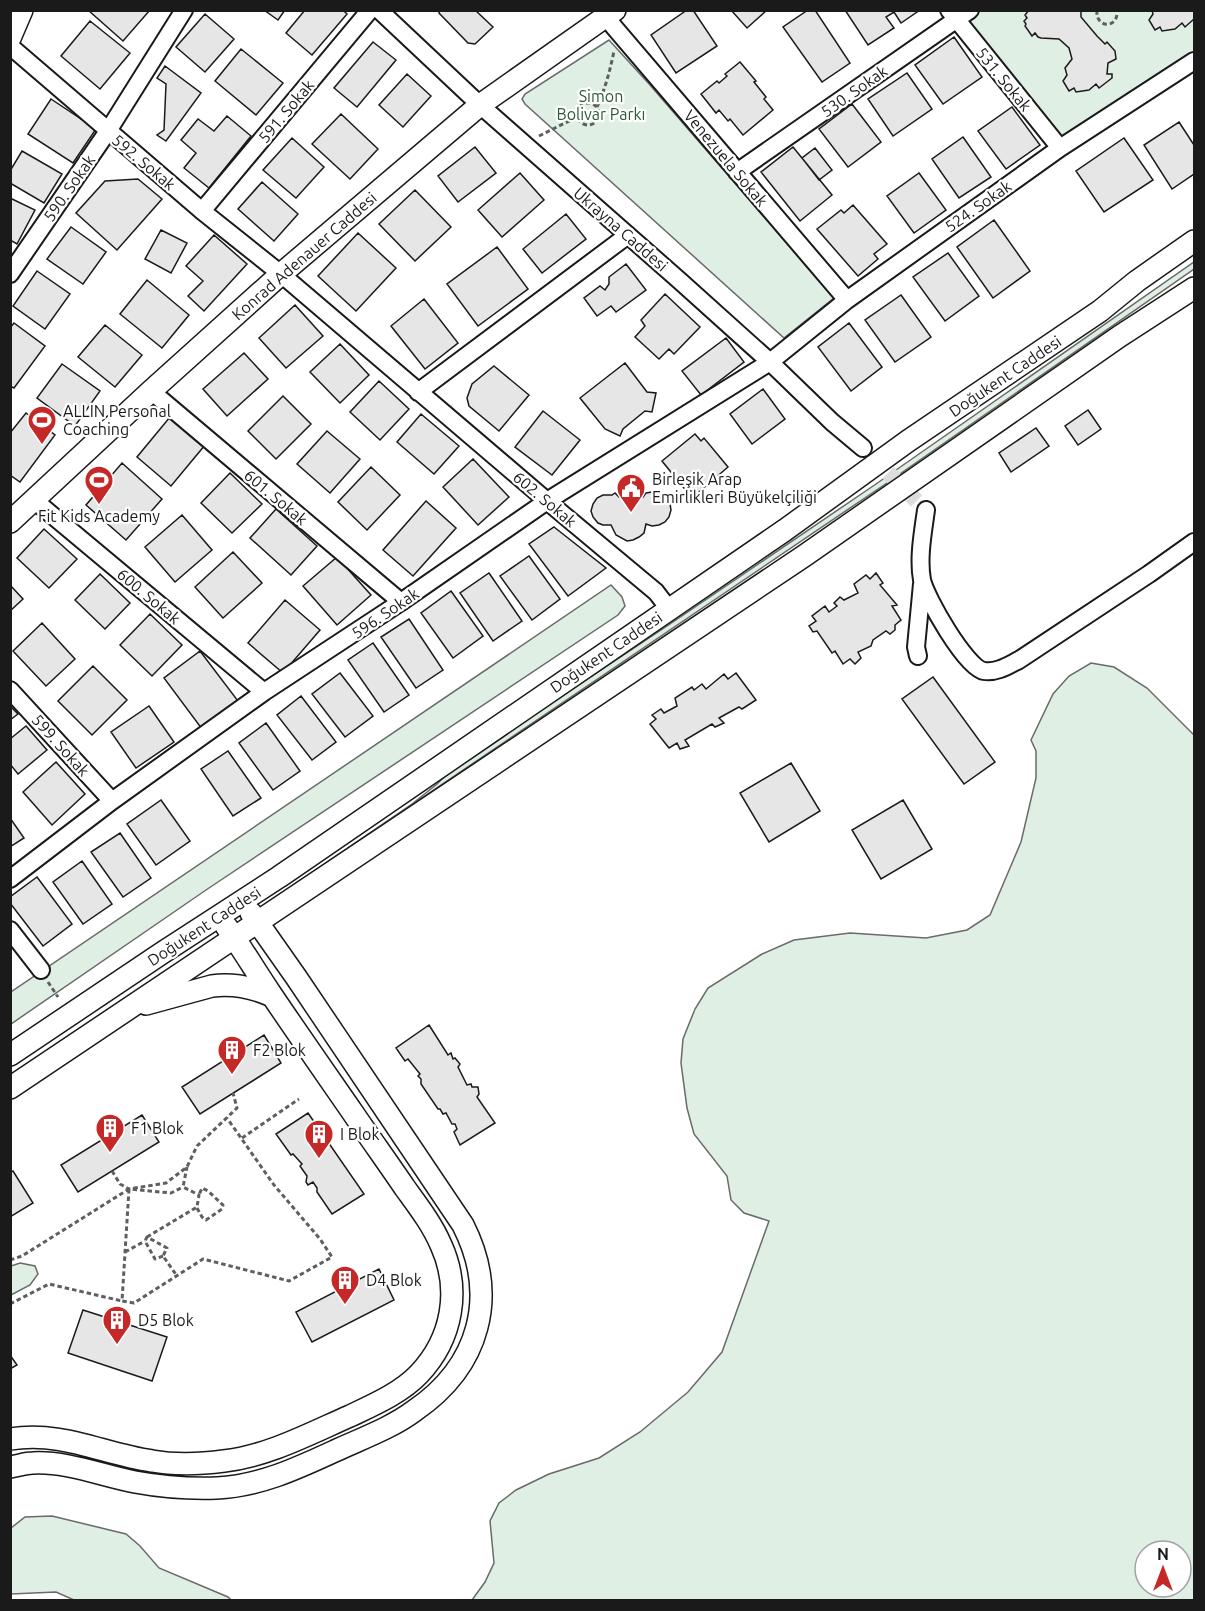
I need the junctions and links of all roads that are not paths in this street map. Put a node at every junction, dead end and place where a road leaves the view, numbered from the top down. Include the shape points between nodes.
1 (22, 10) edge
2 (184, 10) edge
3 (370, 10) edge
4 (379, 10) edge
5 (958, 14) edge
6 (610, 16) edge
7 (10, 38) edge
8 (10, 46) edge
9 (1194, 61) edge
10 (480, 105) junction
11 (108, 131) junction
12 (1060, 148) junction
13 (737, 172) junction
14 (202, 211) junction
15 (628, 235) junction
16 (1194, 242) edge
17 (10, 274) edge
18 (281, 274) junction
19 (1194, 288) edge
20 (847, 300) junction
21 (770, 362) junction
22 (151, 391) junction
23 (418, 392) junction
24 (863, 448) tunnel mouth
25 (34, 500) junction
26 (547, 501) junction
27 (926, 510) dead end
28 (13, 516) edge
29 (1194, 542) edge
30 (922, 581) junction
31 (401, 602) junction
32 (669, 609) junction
33 (918, 656) dead end
34 (10, 690) edge
35 (264, 692) junction
36 (112, 801) junction
37 (10, 879) edge
38 (242, 900) junction
39 (219, 916) junction
40 (257, 923) junction
41 (10, 930) edge
42 (234, 938) junction
43 (41, 970) dead end
44 (272, 996) junction
45 (128, 1009) junction
46 (10, 1054) edge
47 (10, 1088) edge
48 (10, 1439) edge
49 (10, 1467) edge

1 - 7 main road
2 - 11 street, 590. Sokak
3 - 14 street, 591. Sokak
4 - 10 street, Ukrayna Caddesi
5 - 12 street, 531. Sokak
5 - 13 street, 530. Sokak
6 - 10 main road, Konrad Adenauer Caddesi
6 - 13 street, Venezuela Sokak
8 - 11 street, 592. Sokak
9 - 12 street, 524. Sokak
10 - 15 street, Ukrayna Caddesi
10 - 18 main road, Konrad Adenauer Caddesi
11 - 14 street, 592. Sokak
11 - 17 street, 590. Sokak
12 - 20 street, 524. Sokak
13 - 20 street, Venezuela Sokak
14 - 18 street, 592. Sokak
15 - 21 street, Ukrayna Caddesi
15 - 23 street
16 - 32 main road, Doğukent Caddesi
18 - 22 main road, Konrad Adenauer Caddesi
18 - 23 street, 602. Sokak
19 - 40 main road, Doğukent Caddesi via 757,588
20 - 21 street, 524. Sokak
21 - 24 street, Ukrayna Caddesi
21 - 26 street, 596. Sokak
22 - 25 main road, Konrad Adenauer Caddesi
22 - 31 street, 601. Sokak
23 - 26 street, 602. Sokak
25 - 28 main road, Konrad Adenauer Caddesi
25 - 35 street, 600. Sokak
26 - 31 street, 596. Sokak
26 - 32 street, 602. Sokak via 656,592
27 - 30 street
29 - 30 street via 999,670 980,670 975,666 948,632
30 - 33 street
31 - 35 street, 596. Sokak
32 - 38 main road, Doğukent Caddesi
34 - 36 street, 599. Sokak
35 - 36 street, 596. Sokak
36 - 37 street, 596. Sokak
38 - 39 main road, Doğukent Caddesi
38 - 40 main road
39 - 42 main road
39 - 46 main road, Doğukent Caddesi
40 - 42 main road, Doğukent Caddesi
40 - 49 main road via 463,1225 477,1257 480,1282 479,1317 463,1362 434,1396 412,1413 303,1466 250,1484 211,1488 158,1486 58,1464 33,1462
41 - 43 street
42 - 44 main road
42 - 45 main road, Doğukent Caddesi
44 - 45 main road via 223,984
44 - 48 main road via 440,1242 450,1268 453,1298 448,1326 434,1355 419,1374 388,1396 316,1431 246,1458 198,1463 152,1461 68,1440
45 - 47 main road, Doğukent Caddesi

